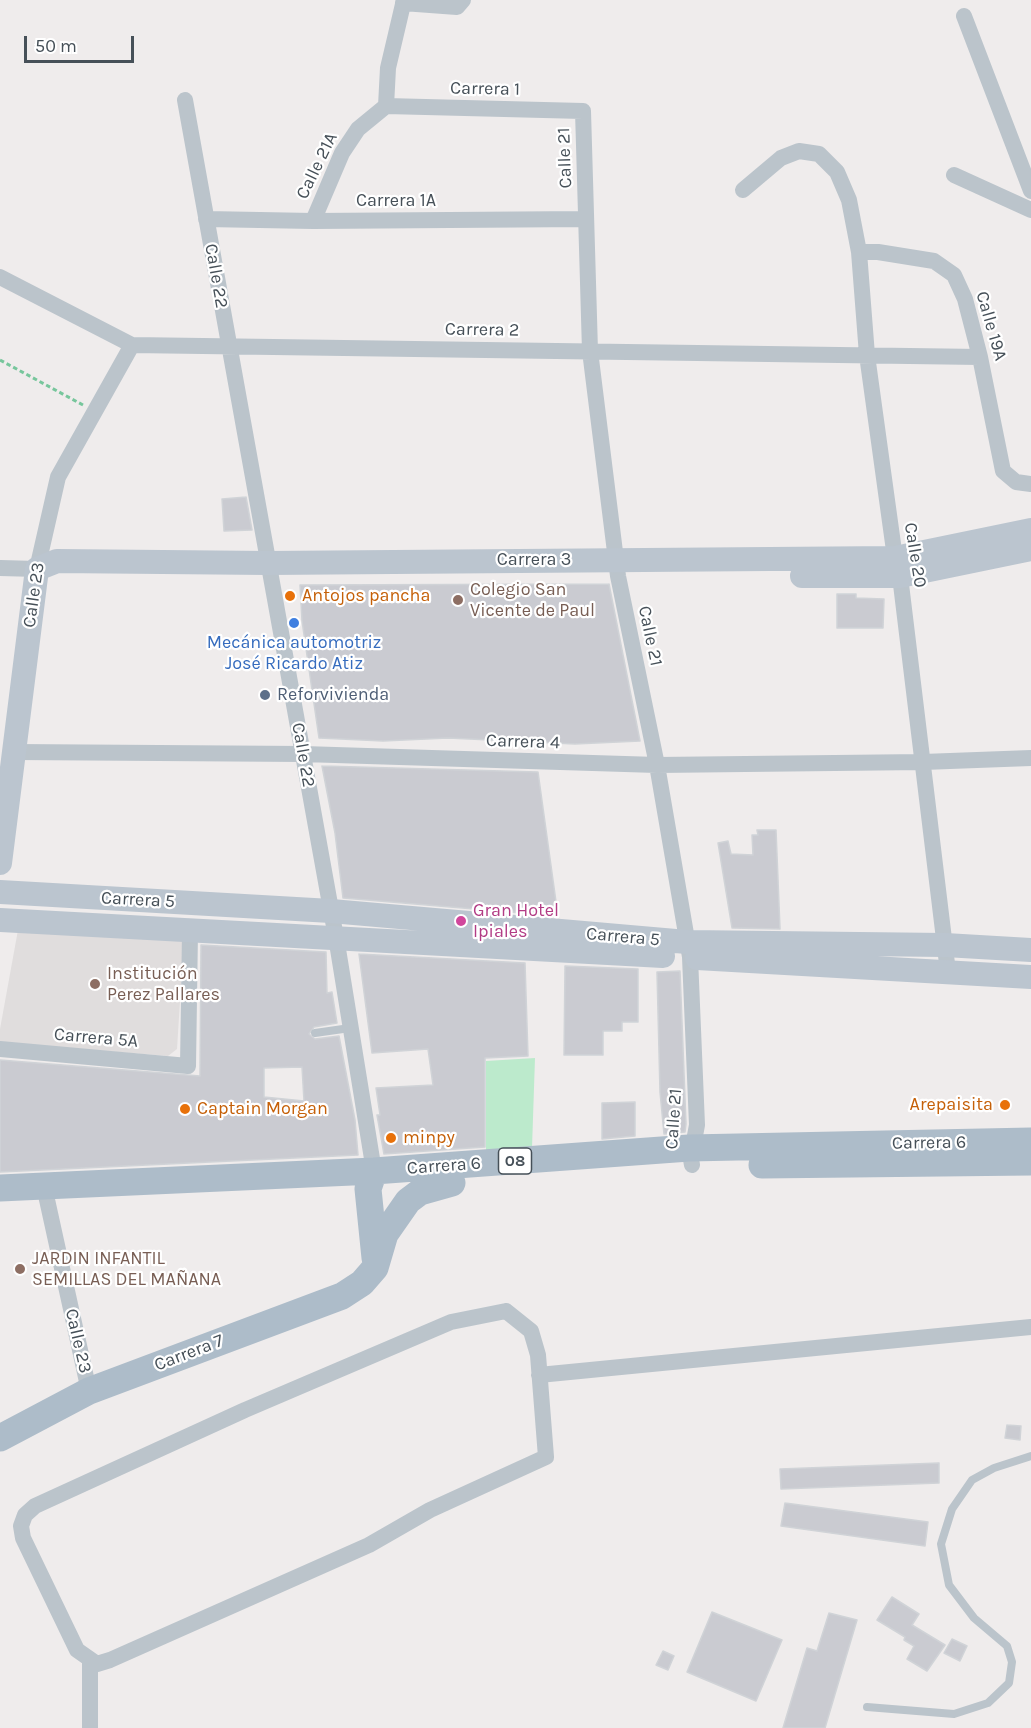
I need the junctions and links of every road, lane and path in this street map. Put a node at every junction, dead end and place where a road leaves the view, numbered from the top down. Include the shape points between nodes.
1 (463, 0) edge
2 (403, 2) edge
3 (964, 16) dead end
4 (185, 100) dead end
5 (386, 106) junction
6 (583, 111) joint
7 (1027, 169) edge
8 (954, 175) dead end
9 (743, 190) dead end
10 (1031, 191) edge
11 (1031, 210) edge
12 (206, 219) junction
13 (586, 219) junction
14 (313, 221) junction
15 (859, 252) junction
16 (0, 277) edge
17 (132, 345) junction
18 (229, 346) junction
19 (590, 351) junction
20 (867, 355) junction
21 (980, 357) junction
22 (0, 360) edge
23 (94, 411) junction
24 (1023, 483) edge
25 (1031, 530) edge
26 (1001, 545) junction
27 (1031, 549) edge
28 (897, 567) junction
29 (0, 568) edge
30 (617, 568) junction
31 (37, 569) junction
32 (270, 571) junction
33 (14, 752) junction
34 (303, 754) junction
35 (1031, 758) edge
36 (922, 762) junction
37 (657, 765) junction
38 (0, 863) edge
39 (0, 892) edge
40 (331, 911) junction
41 (0, 920) edge
42 (190, 932) junction
43 (336, 939) junction
44 (945, 945) junction
45 (689, 950) junction
46 (1031, 950) edge
47 (948, 972) junction
48 (1031, 977) edge
49 (343, 1029) dead end
50 (315, 1033) dead end
51 (0, 1049) edge
52 (1031, 1141) edge
53 (690, 1156) junction
54 (1031, 1162) edge
55 (371, 1180) junction
56 (452, 1183) junction
57 (0, 1188) edge
58 (46, 1194) junction
59 (0, 1205) edge
60 (375, 1268) junction
61 (1031, 1327) edge
62 (539, 1375) junction
63 (89, 1391) junction
64 (0, 1438) edge
65 (1031, 1456) edge
66 (90, 1662) junction
67 (867, 1707) dead end
68 (90, 1728) edge

1 - 2 street via 457,7
2 - 5 street via 388,68
3 - 7 street
4 - 12 street, Calle 22
5 - 6 street, Carrera 1
5 - 14 street, Calle 21A via 358,129 342,153
6 - 13 street, Calle 21
7 - 10 street
8 - 11 street
9 - 15 street, Calle 20 via 781,158 799,151 819,154 837,172 849,200
12 - 14 street, Carrera 1A
12 - 18 street, Calle 22
13 - 14 street, Carrera 1A
13 - 19 street, Calle 21
15 - 20 street, Calle 20
15 - 21 street, Calle 19A via 934,261 954,275 965,298
16 - 17 street, Carrera 2
17 - 18 street, Carrera 2
17 - 23 street, Calle 23
18 - 19 street, Carrera 2
18 - 32 street, Calle 22
19 - 20 street, Carrera 2
19 - 30 street, Calle 21
20 - 21 street, Carrera 2
20 - 28 street, Calle 20
21 - 24 street, Calle 19A via 1003,471
22 - 23 path
23 - 31 street, Calle 23 via 58,477
25 - 26 street, Carrera 3
26 - 27 street, Carrera 3
26 - 28 street, Carrera 3
28 - 30 street, Carrera 3
28 - 36 street, Calle 20
29 - 31 street, Carrera 3
30 - 32 street, Carrera 3
30 - 37 street, Calle 21
31 - 32 street, Carrera 3 via 57,561 158,569
31 - 33 street, Calle 23
32 - 34 street, Calle 22
33 - 34 street, Carrera 4
33 - 38 street, Calle 23
34 - 37 street, Carrera 4
34 - 40 street, Calle 22
35 - 36 street, Carrera 4
36 - 37 street, Carrera 4
36 - 44 street, Calle 20
37 - 45 street, Calle 21
39 - 40 street, Carrera 5
40 - 43 street, Calle 22
40 - 45 street, Carrera 5
41 - 42 street, Carrera 5
42 - 43 street, Carrera 5
42 - 51 street, Carrera 5A via 188,1066
43 - 45 street, Carrera 5
43 - 55 street, Calle 22
44 - 45 street, Carrera 5
44 - 46 street, Carrera 5
44 - 47 street, Calle 20
45 - 47 street, Carrera 5
45 - 53 street, Calle 21 via 697,1125
47 - 48 street, Carrera 5
49 - 50 lane
52 - 53 main road, Carrera 6 / 08
53 - 54 main road, Carrera 6 / 08
53 - 55 main road, Carrera 6 / 08
53 - 56 main road, Carrera 6 / 08
55 - 56 main road, Carrera 6 / 08
55 - 58 main road, Carrera 6 / 08
55 - 60 main road, Calle 22
56 - 60 main road via 420,1192 408,1201 385,1234
57 - 58 main road, Carrera 6 / 08
58 - 59 main road, Carrera 6 / 08
58 - 63 street, Calle 23
60 - 63 main road, Carrera 7 via 362,1283 342,1296
61 - 62 street
62 - 66 street via 546,1457 430,1510 369,1545 110,1660
62 - 66 street via 531,1331 506,1311 475,1315 245,1410 35,1506 25,1515 21,1526 23,1538 77,1650
63 - 64 main road, Carrera 7
65 - 67 lane via 972,1480 952,1509 941,1544 949,1585 974,1618 1007,1646 1012,1662 1009,1683 988,1703 954,1714
66 - 68 street

